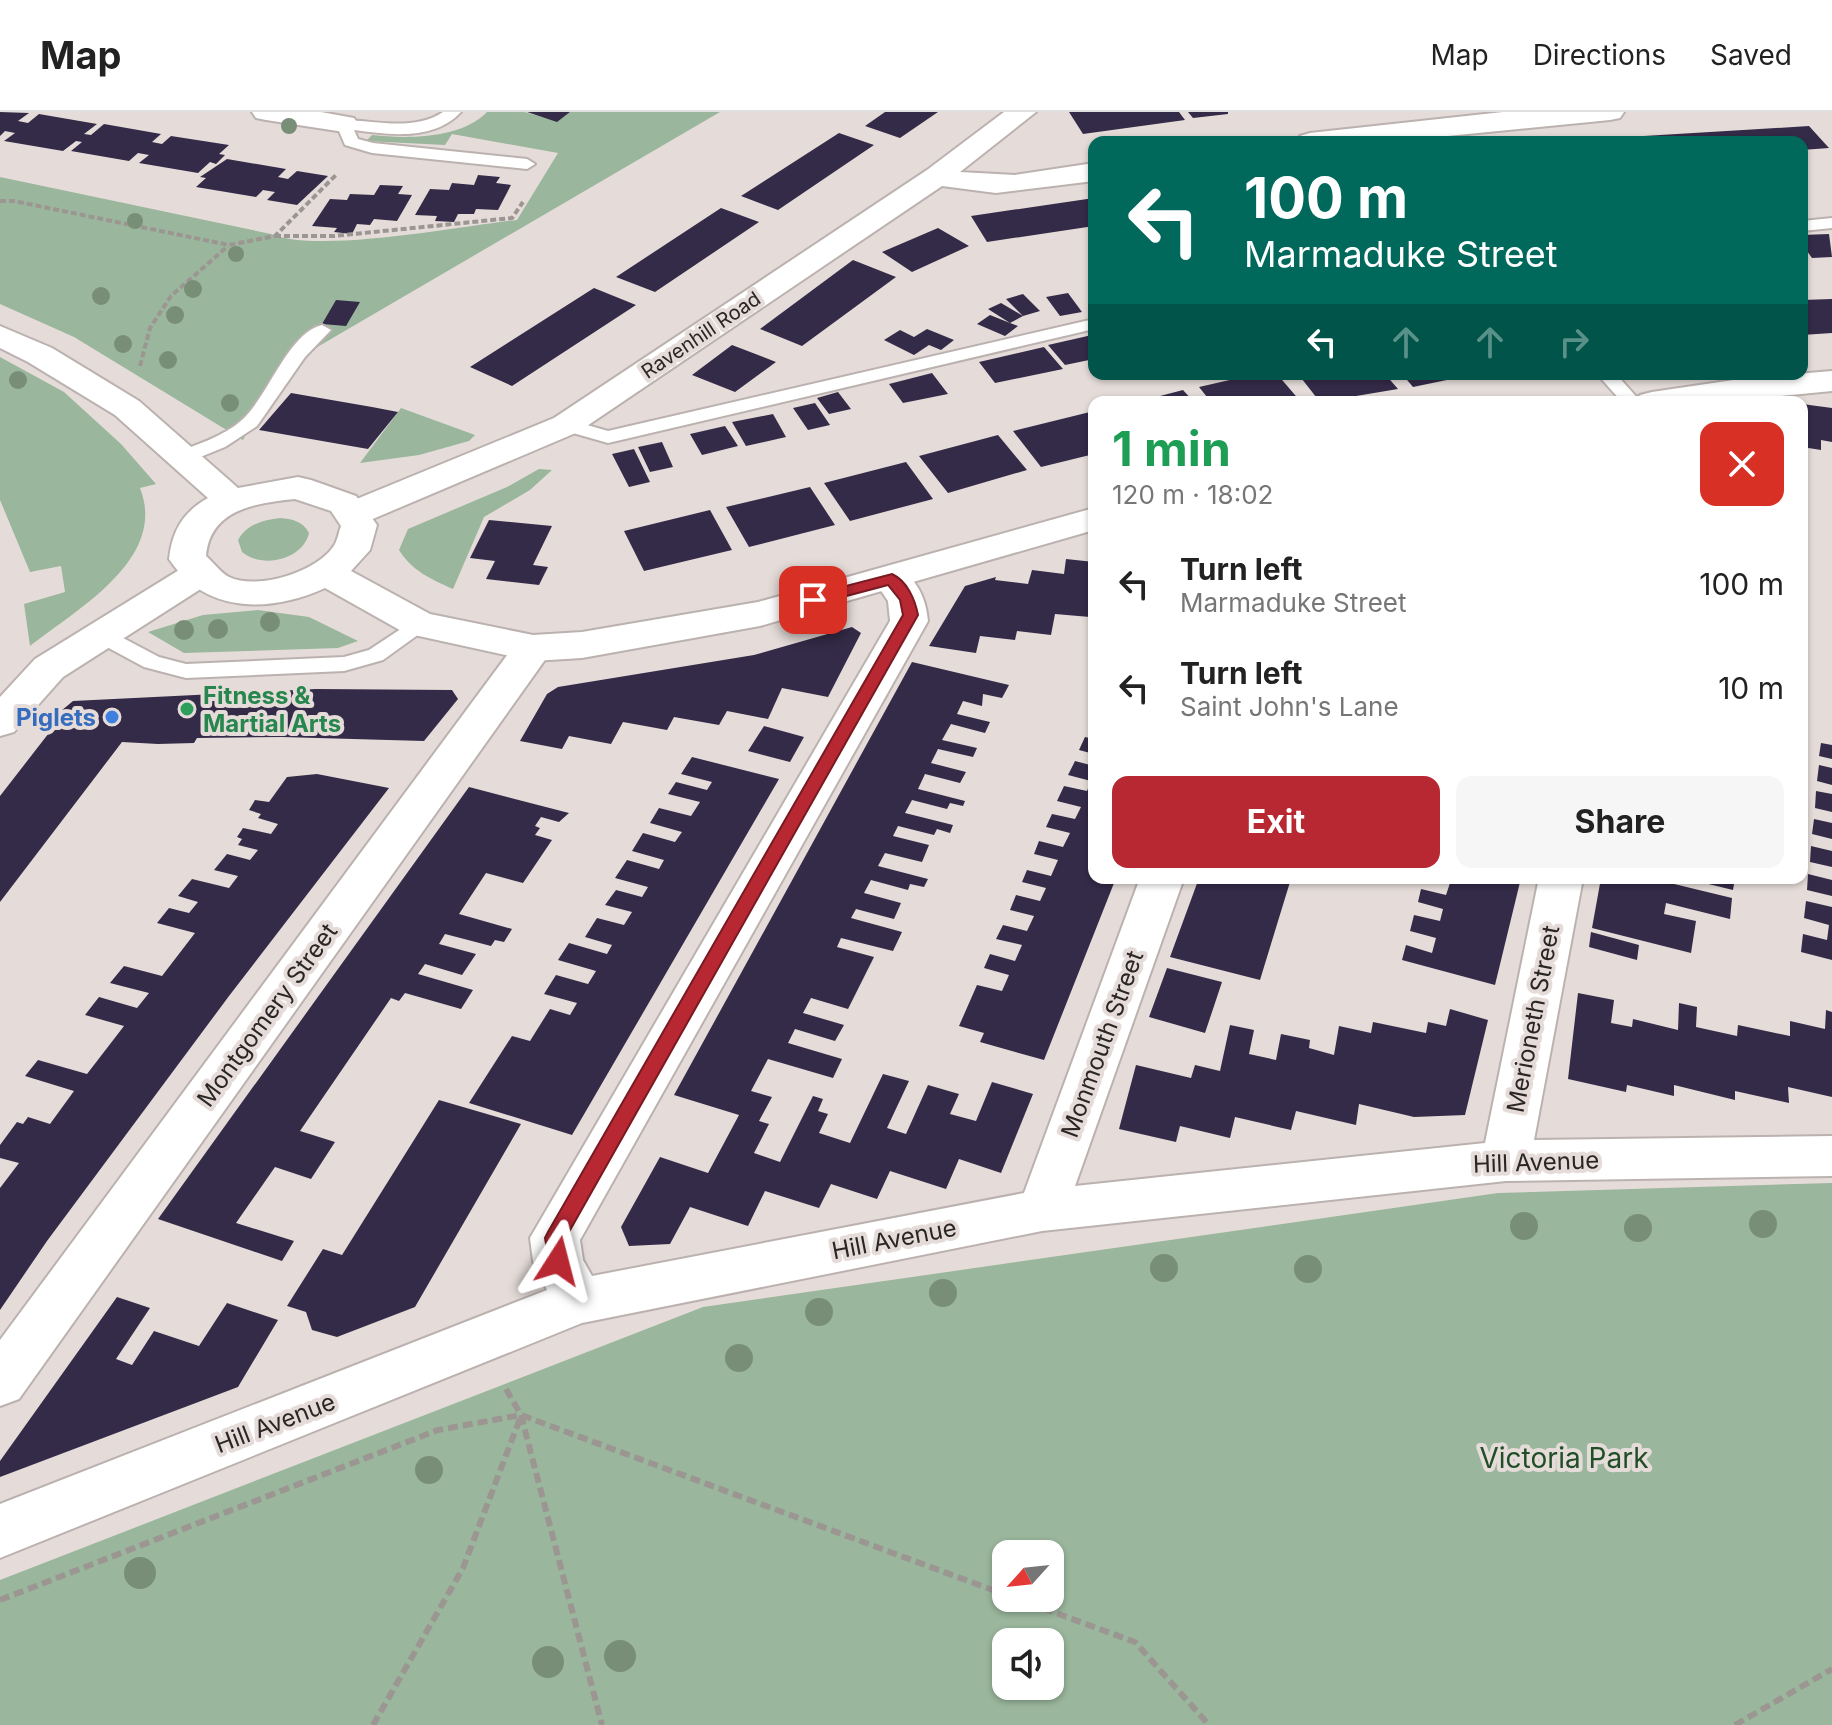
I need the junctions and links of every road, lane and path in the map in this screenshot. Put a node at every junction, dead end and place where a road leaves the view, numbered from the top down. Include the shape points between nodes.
1 (266, 112) edge
2 (453, 112) edge
3 (1022, 112) edge
4 (1610, 112) edge
5 (347, 133) junction
6 (1364, 136) edge
7 (527, 164) dead end
8 (1088, 173) edge
9 (937, 176) junction
10 (530, 193) dead end
11 (0, 201) edge
12 (1832, 223) edge
13 (1808, 225) edge
14 (275, 236) junction
15 (229, 245) junction
16 (1088, 325) edge
17 (322, 330) dead end
18 (0, 336) edge
19 (142, 357) dead end
20 (1612, 380) edge
21 (1832, 381) edge
22 (1626, 396) edge
23 (1693, 396) edge
24 (566, 425) junction
25 (181, 458) junction
26 (232, 501) junction
27 (355, 513) junction
28 (1088, 521) edge
29 (328, 574) junction
30 (197, 575) junction
31 (892, 579) junction
32 (419, 624) junction
33 (99, 634) junction
34 (533, 648) junction
35 (0, 722) edge
36 (1160, 884) edge
37 (1560, 884) edge
38 (1832, 1156) edge
39 (1506, 1161) junction
40 (1042, 1210) junction
41 (578, 1301) junction
42 (488, 1339) junction
43 (0, 1382) edge
44 (521, 1415) junction
45 (0, 1531) edge
46 (992, 1590) edge
47 (0, 1600) edge
48 (1053, 1612) edge
49 (1832, 1669) edge
50 (373, 1725) edge
51 (602, 1725) edge
52 (1209, 1725) edge
53 (1735, 1725) edge

1 - 5 street
2 - 5 lane via 420,130
3 - 9 street, Ravenhill Road
4 - 6 street
5 - 7 lane via 372,148
5 - 14 path via 347,163
8 - 9 street via 1004,185
9 - 24 street, Ravenhill Road
10 - 14 path via 512,218 334,236
11 - 15 path
12 - 13 lane
14 - 15 path
15 - 19 path via 171,296 150,328
16 - 24 lane via 608,437
17 - 25 lane via 305,342 241,431
18 - 25 street via 127,408
20 - 22 lane
21 - 23 street
24 - 27 street, Ravenhill Road
25 - 26 street
26 - 27 street via 298,488 325,493
26 - 30 street via 191,534 187,559
27 - 29 street via 360,537 350,555
28 - 31 street
29 - 30 street via 302,586 263,593 234,591
29 - 32 street
30 - 33 street
31 - 34 street via 760,614 582,645
31 - 41 street via 907,600 909,621 555,1238 558,1261
32 - 33 lane via 376,655 344,664 186,671 152,662
32 - 34 street
33 - 35 street via 49,668
34 - 43 street, Montgomery Street
36 - 40 street, Monmouth Street
37 - 39 street, Merioneth Street
38 - 39 street, Hill Avenue
39 - 40 street, Hill Avenue
40 - 41 street, Hill Avenue
41 - 42 street, Hill Avenue
42 - 44 path
42 - 45 street, Hill Avenue
44 - 46 path
44 - 47 path via 438,1430
44 - 50 path via 463,1568
44 - 51 path
48 - 52 path via 1135,1642
49 - 53 path

